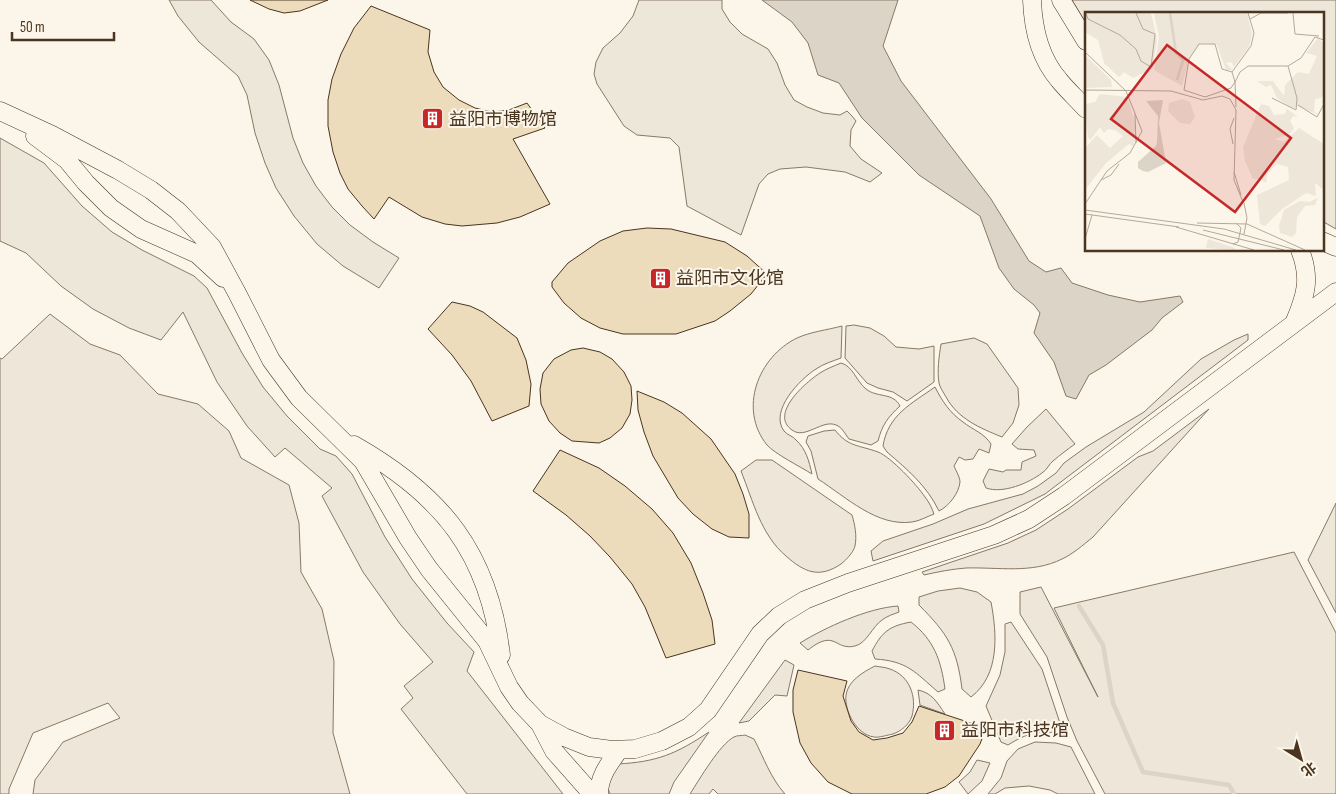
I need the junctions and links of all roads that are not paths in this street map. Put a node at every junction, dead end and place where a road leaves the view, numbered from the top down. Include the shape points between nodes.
1 (1032, 0) edge
2 (1061, 0) edge
3 (1085, 39) edge
4 (1085, 107) edge
5 (0, 112) edge
6 (1324, 242) edge
7 (1336, 247) edge
8 (1300, 251) edge
9 (1336, 292) edge
10 (238, 293) junction
11 (1294, 323) junction
12 (338, 436) junction
13 (503, 671) junction
14 (540, 724) junction
15 (619, 750) junction
16 (592, 794) edge
17 (599, 794) edge

1 - 4 street via 1041,50 1058,79
2 - 3 street
5 - 10 street via 67,160 111,208 141,229 197,254
5 - 10 street via 52,135 151,190 178,211 212,247
6 - 7 street
8 - 11 street via 1307,280 1304,299
9 - 11 street
10 - 12 street via 271,360 299,398
11 - 15 street via 1064,496 1028,519 994,535 814,596 779,616 760,634 708,710 689,727 662,741
12 - 13 street via 363,461 408,538 488,641
12 - 13 street via 405,476 428,496 468,546 488,597
13 - 14 street via 520,704
14 - 15 street via 589,747
14 - 16 street via 554,751
15 - 17 street via 603,772

